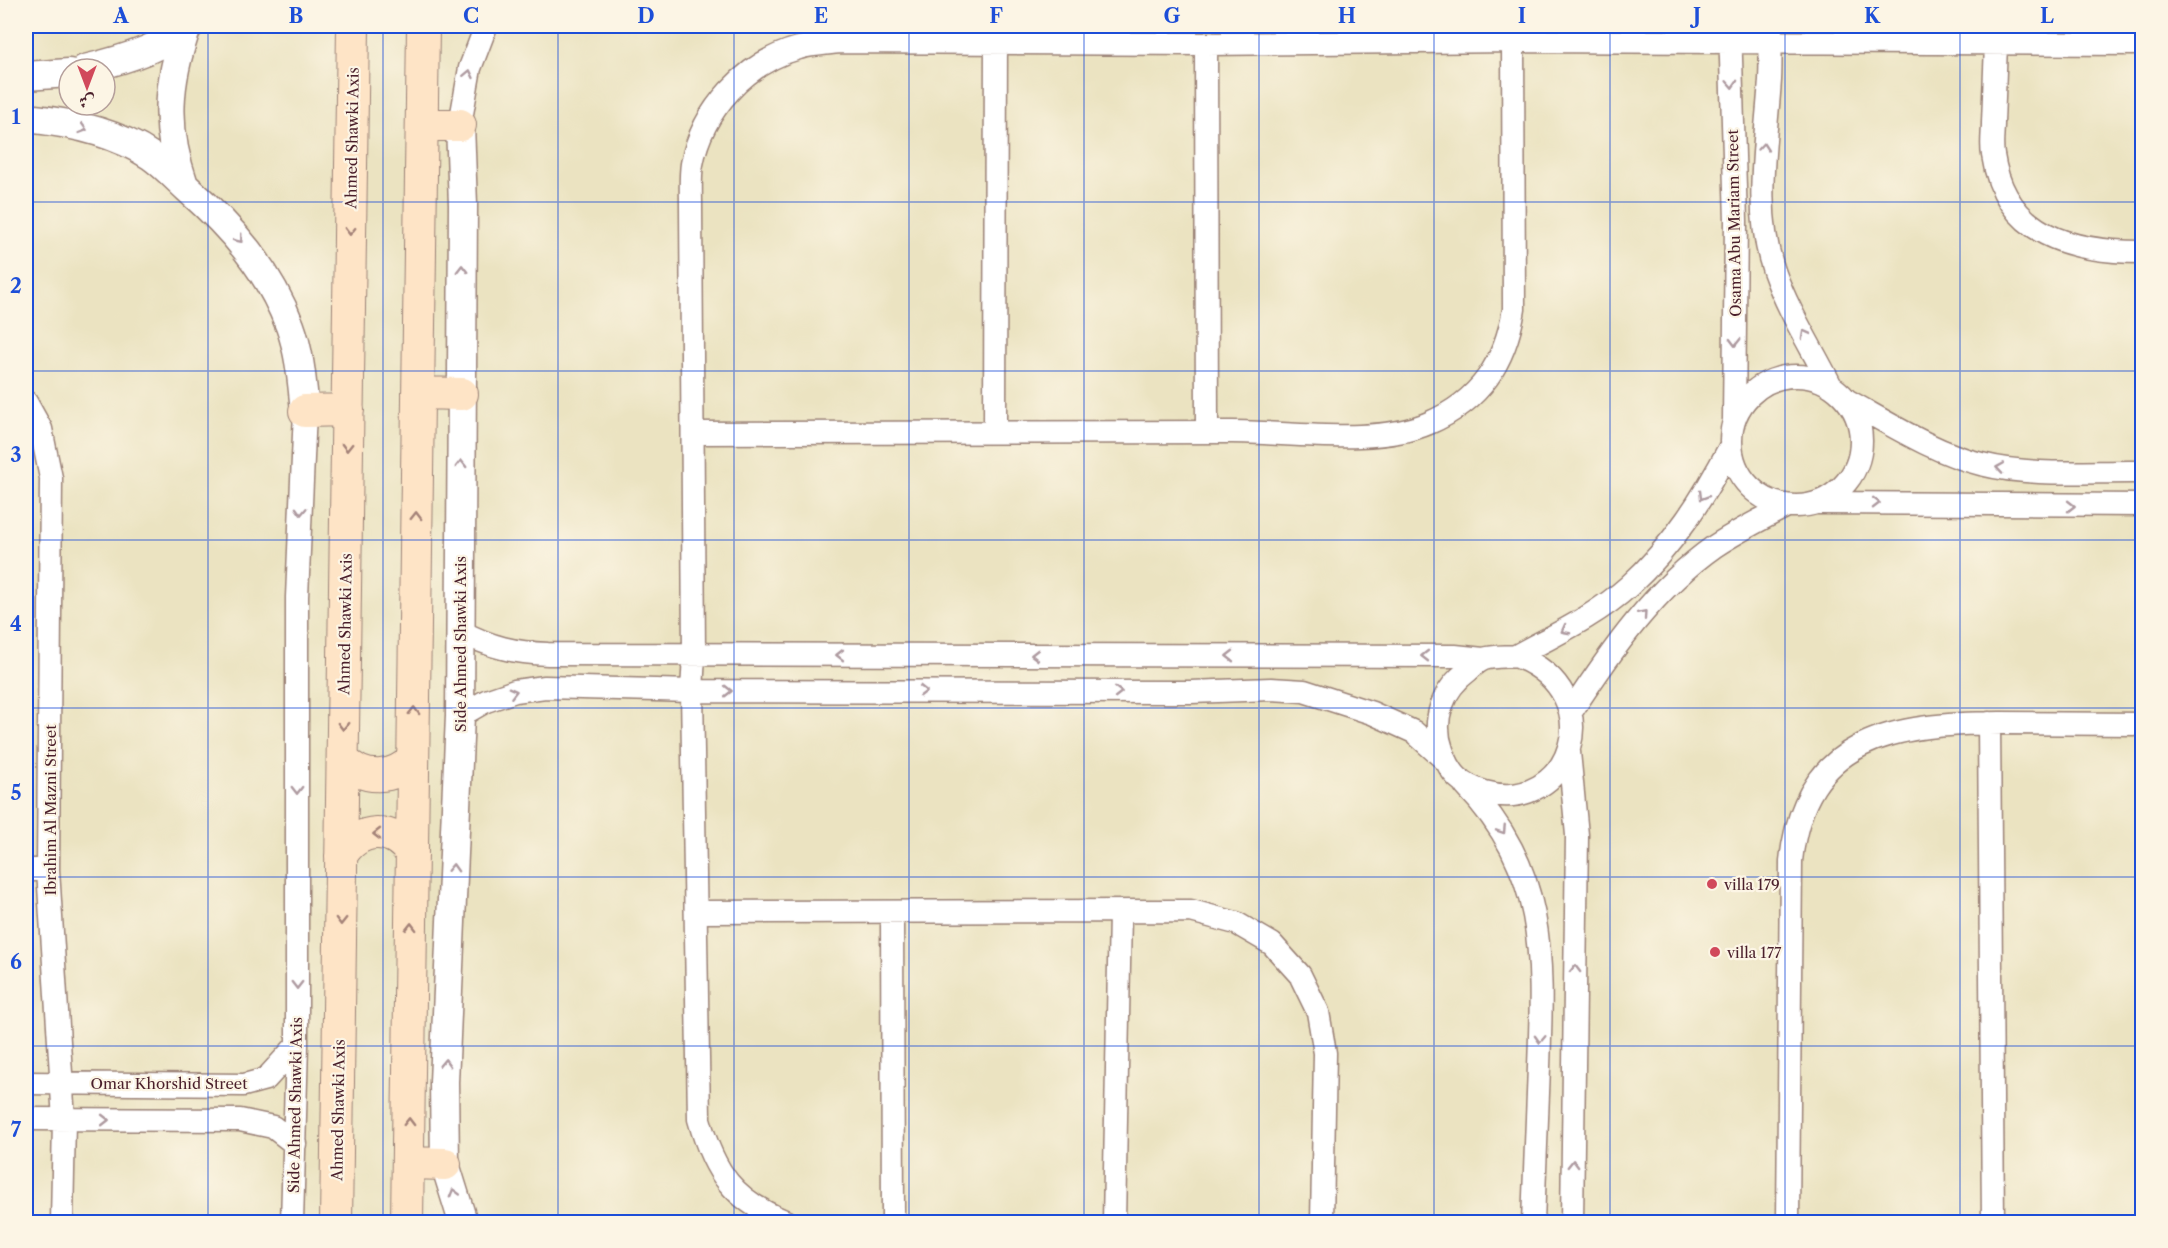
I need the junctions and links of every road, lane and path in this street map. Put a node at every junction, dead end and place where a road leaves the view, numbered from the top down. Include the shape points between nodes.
1 (188, 26) edge
2 (353, 26) edge
3 (423, 26) edge
4 (486, 26) edge
5 (996, 34) edge
6 (1729, 34) edge
7 (1771, 34) edge
8 (1513, 40) junction
9 (1206, 44) junction
10 (1996, 44) junction
11 (2142, 44) edge
12 (132, 54) junction
13 (117, 59) edge
14 (26, 76) edge
15 (57, 76) edge
16 (170, 92) junction
17 (26, 118) edge
18 (422, 125) junction
19 (460, 125) junction
20 (171, 131) junction
21 (151, 156) junction
22 (184, 185) junction
23 (2142, 252) edge
24 (418, 393) junction
25 (1840, 393) junction
26 (462, 394) junction
27 (26, 402) edge
28 (348, 410) junction
29 (305, 411) junction
30 (1734, 421) junction
31 (995, 431) junction
32 (1207, 432) junction
33 (693, 433) junction
34 (1731, 445) junction
35 (2142, 471) edge
36 (1818, 502) junction
37 (1787, 506) junction
38 (2142, 506) edge
39 (460, 631) junction
40 (694, 656) junction
41 (1516, 656) junction
42 (1483, 659) junction
43 (692, 691) junction
44 (1571, 712) junction
45 (460, 716) junction
46 (1989, 723) junction
47 (2142, 724) edge
48 (1569, 752) junction
49 (413, 759) junction
50 (343, 760) junction
51 (1445, 760) junction
52 (1465, 786) junction
53 (412, 855) junction
54 (342, 856) junction
55 (26, 870) edge
56 (48, 870) junction
57 (697, 912) junction
58 (892, 913) junction
59 (1120, 913) junction
60 (297, 1045) junction
61 (62, 1082) junction
62 (26, 1083) edge
63 (26, 1119) edge
64 (64, 1120) junction
65 (295, 1144) junction
66 (408, 1162) junction
67 (445, 1164) junction
68 (62, 1222) edge
69 (292, 1222) edge
70 (336, 1222) edge
71 (407, 1222) edge
72 (463, 1222) edge
73 (787, 1222) edge
74 (893, 1222) edge
75 (1114, 1222) edge
76 (1322, 1222) edge
77 (1533, 1222) edge
78 (1572, 1222) edge
79 (1788, 1222) edge
80 (1993, 1222) edge

1 - 12 street via 180,34
1 - 16 street
2 -> 28 main road, Ahmed Shawki Axis
3 - 18 main road
19 -> 4 street via 470,68
5 - 9 street
5 - 31 street
5 - 33 street via 840,42 799,48 760,64 729,91 705,125 692,164
6 - 7 street
6 - 8 street
6 -> 30 street, Osama Abu Mariam Street via 1736,221
7 - 10 street
25 -> 7 street, Osama Abu Mariam Street via 1787,302 1773,269 1766,234 1761,172
8 - 9 street
8 - 32 street via 1514,309 1510,336 1495,369 1472,396 1446,415 1408,431 1369,435
9 - 32 street
10 - 11 street
10 - 23 street via 1992,155 2004,190 2021,218 2048,236 2076,247
12 - 13 street
12 - 16 street via 151,65
14 - 15 street
16 - 20 street
17 -> 21 street via 78,127 123,141
18 - 19 main road
18 - 24 main road
26 -> 19 street, Side Ahmed Shawki Axis
20 - 21 street via 164,145
20 - 22 street
21 - 22 street
22 -> 29 street via 232,230 269,283 298,351
24 - 26 main road
49 -> 24 main road
25 - 30 street via 1809,377 1785,377 1763,385 1745,400
35 -> 25 street via 2031,471 1981,464 1936,446
25 - 36 street via 1858,419 1862,439 1859,460 1836,493
39 -> 26 street, Side Ahmed Shawki Axis
27 - 56 street, Ibrahim Al Mazni Street via 41,429 51,478
28 - 29 main road
28 -> 50 main road, Ahmed Shawki Axis
29 -> 60 street, Side Ahmed Shawki Axis via 297,597
30 - 34 street
31 - 32 street
31 - 33 street
33 - 40 street
34 - 37 street via 1736,466 1748,485 1766,499
34 -> 41 street via 1702,499 1629,586 1578,623
36 - 37 street
36 -> 38 street
44 -> 37 street via 1610,653 1689,568 1743,529
39 - 40 street via 517,654
39 - 45 street, Side Ahmed Shawki Axis
42 -> 40 street
40 - 43 street
41 - 42 street
41 - 44 street via 1535,664 1556,684
42 - 51 street via 1447,693 1438,714 1438,738
45 -> 43 street via 486,700 545,687
43 -> 51 street via 1304,691 1372,713 1414,732
43 - 57 street
44 - 48 street
67 -> 45 street, Side Ahmed Shawki Axis via 444,1082
46 - 47 street
46 - 79 street via 1908,728 1866,742 1828,770 1804,807 1791,861
46 - 80 street
48 - 52 street via 1556,772 1538,786 1516,794 1492,794
78 -> 48 street via 1577,835
49 - 50 main road via 400,770 383,776 357,771
49 - 53 main road
50 - 54 main road, Ahmed Shawki Axis
51 - 52 street
52 -> 77 street via 1486,808 1509,843 1524,875 1537,922 1542,981
53 -> 54 main road via 400,840 372,832 354,840
66 -> 53 main road
54 -> 70 main road, Ahmed Shawki Axis
55 - 56 street
56 - 61 street, Ibrahim Al Mazni Street
57 - 58 street
57 - 73 street via 699,1119 708,1153 727,1184 754,1207
58 - 59 street
58 - 74 street
59 - 75 street
59 - 76 street via 1191,912 1236,923 1272,944 1300,975 1318,1012 1325,1053
60 - 61 street, Omar Khorshid Street via 266,1078 254,1084
60 - 65 street, Side Ahmed Shawki Axis
61 - 62 street, Omar Khorshid Street
61 - 64 street, Ibrahim Al Mazni Street
63 - 64 street
64 -> 65 street via 240,1120 273,1127
64 - 68 street, Ibrahim Al Mazni Street
65 - 69 street, Side Ahmed Shawki Axis
66 - 67 main road
66 - 71 main road
72 -> 67 street, Side Ahmed Shawki Axis

